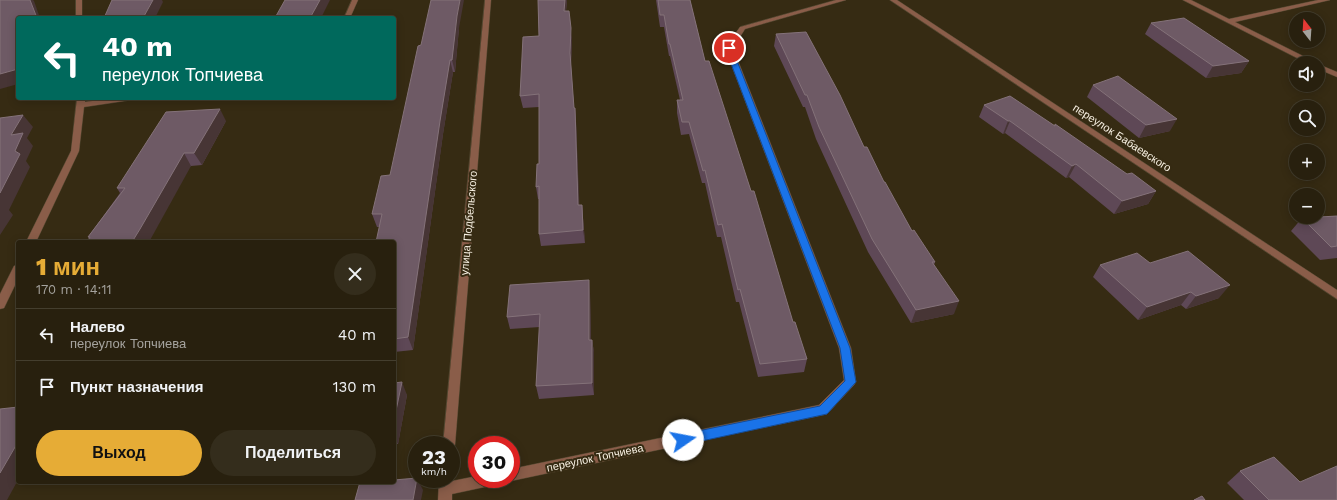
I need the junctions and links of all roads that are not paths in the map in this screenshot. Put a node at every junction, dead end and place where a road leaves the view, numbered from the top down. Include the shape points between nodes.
1 (78, 0) edge
2 (355, 0) edge
3 (488, 0) edge
4 (843, 0) edge
5 (893, 0) edge
6 (1186, 0) edge
7 (1327, 0) edge
8 (79, 16) edge
9 (348, 16) edge
10 (1228, 21) junction
11 (1299, 56) edge
12 (1325, 69) edge
13 (1337, 75) edge
14 (98, 100) edge
15 (81, 101) edge
16 (32, 240) edge
17 (16, 273) edge
18 (1337, 296) edge
19 (0, 305) edge
20 (450, 436) edge
21 (520, 474) edge
22 (468, 484) edge
23 (445, 489) edge

1 - 8 street
2 - 9 street
3 - 20 street, улица Подбельского
4 - 21 street, переулок Топчиева via 742,28 729,48 845,348 850,382 823,410
5 - 18 street, переулок Бабаевского
6 - 10 street
7 - 10 street
10 - 11 street
12 - 13 street
14 - 15 street
15 - 16 street via 75,152
17 - 19 street
22 - 23 street

